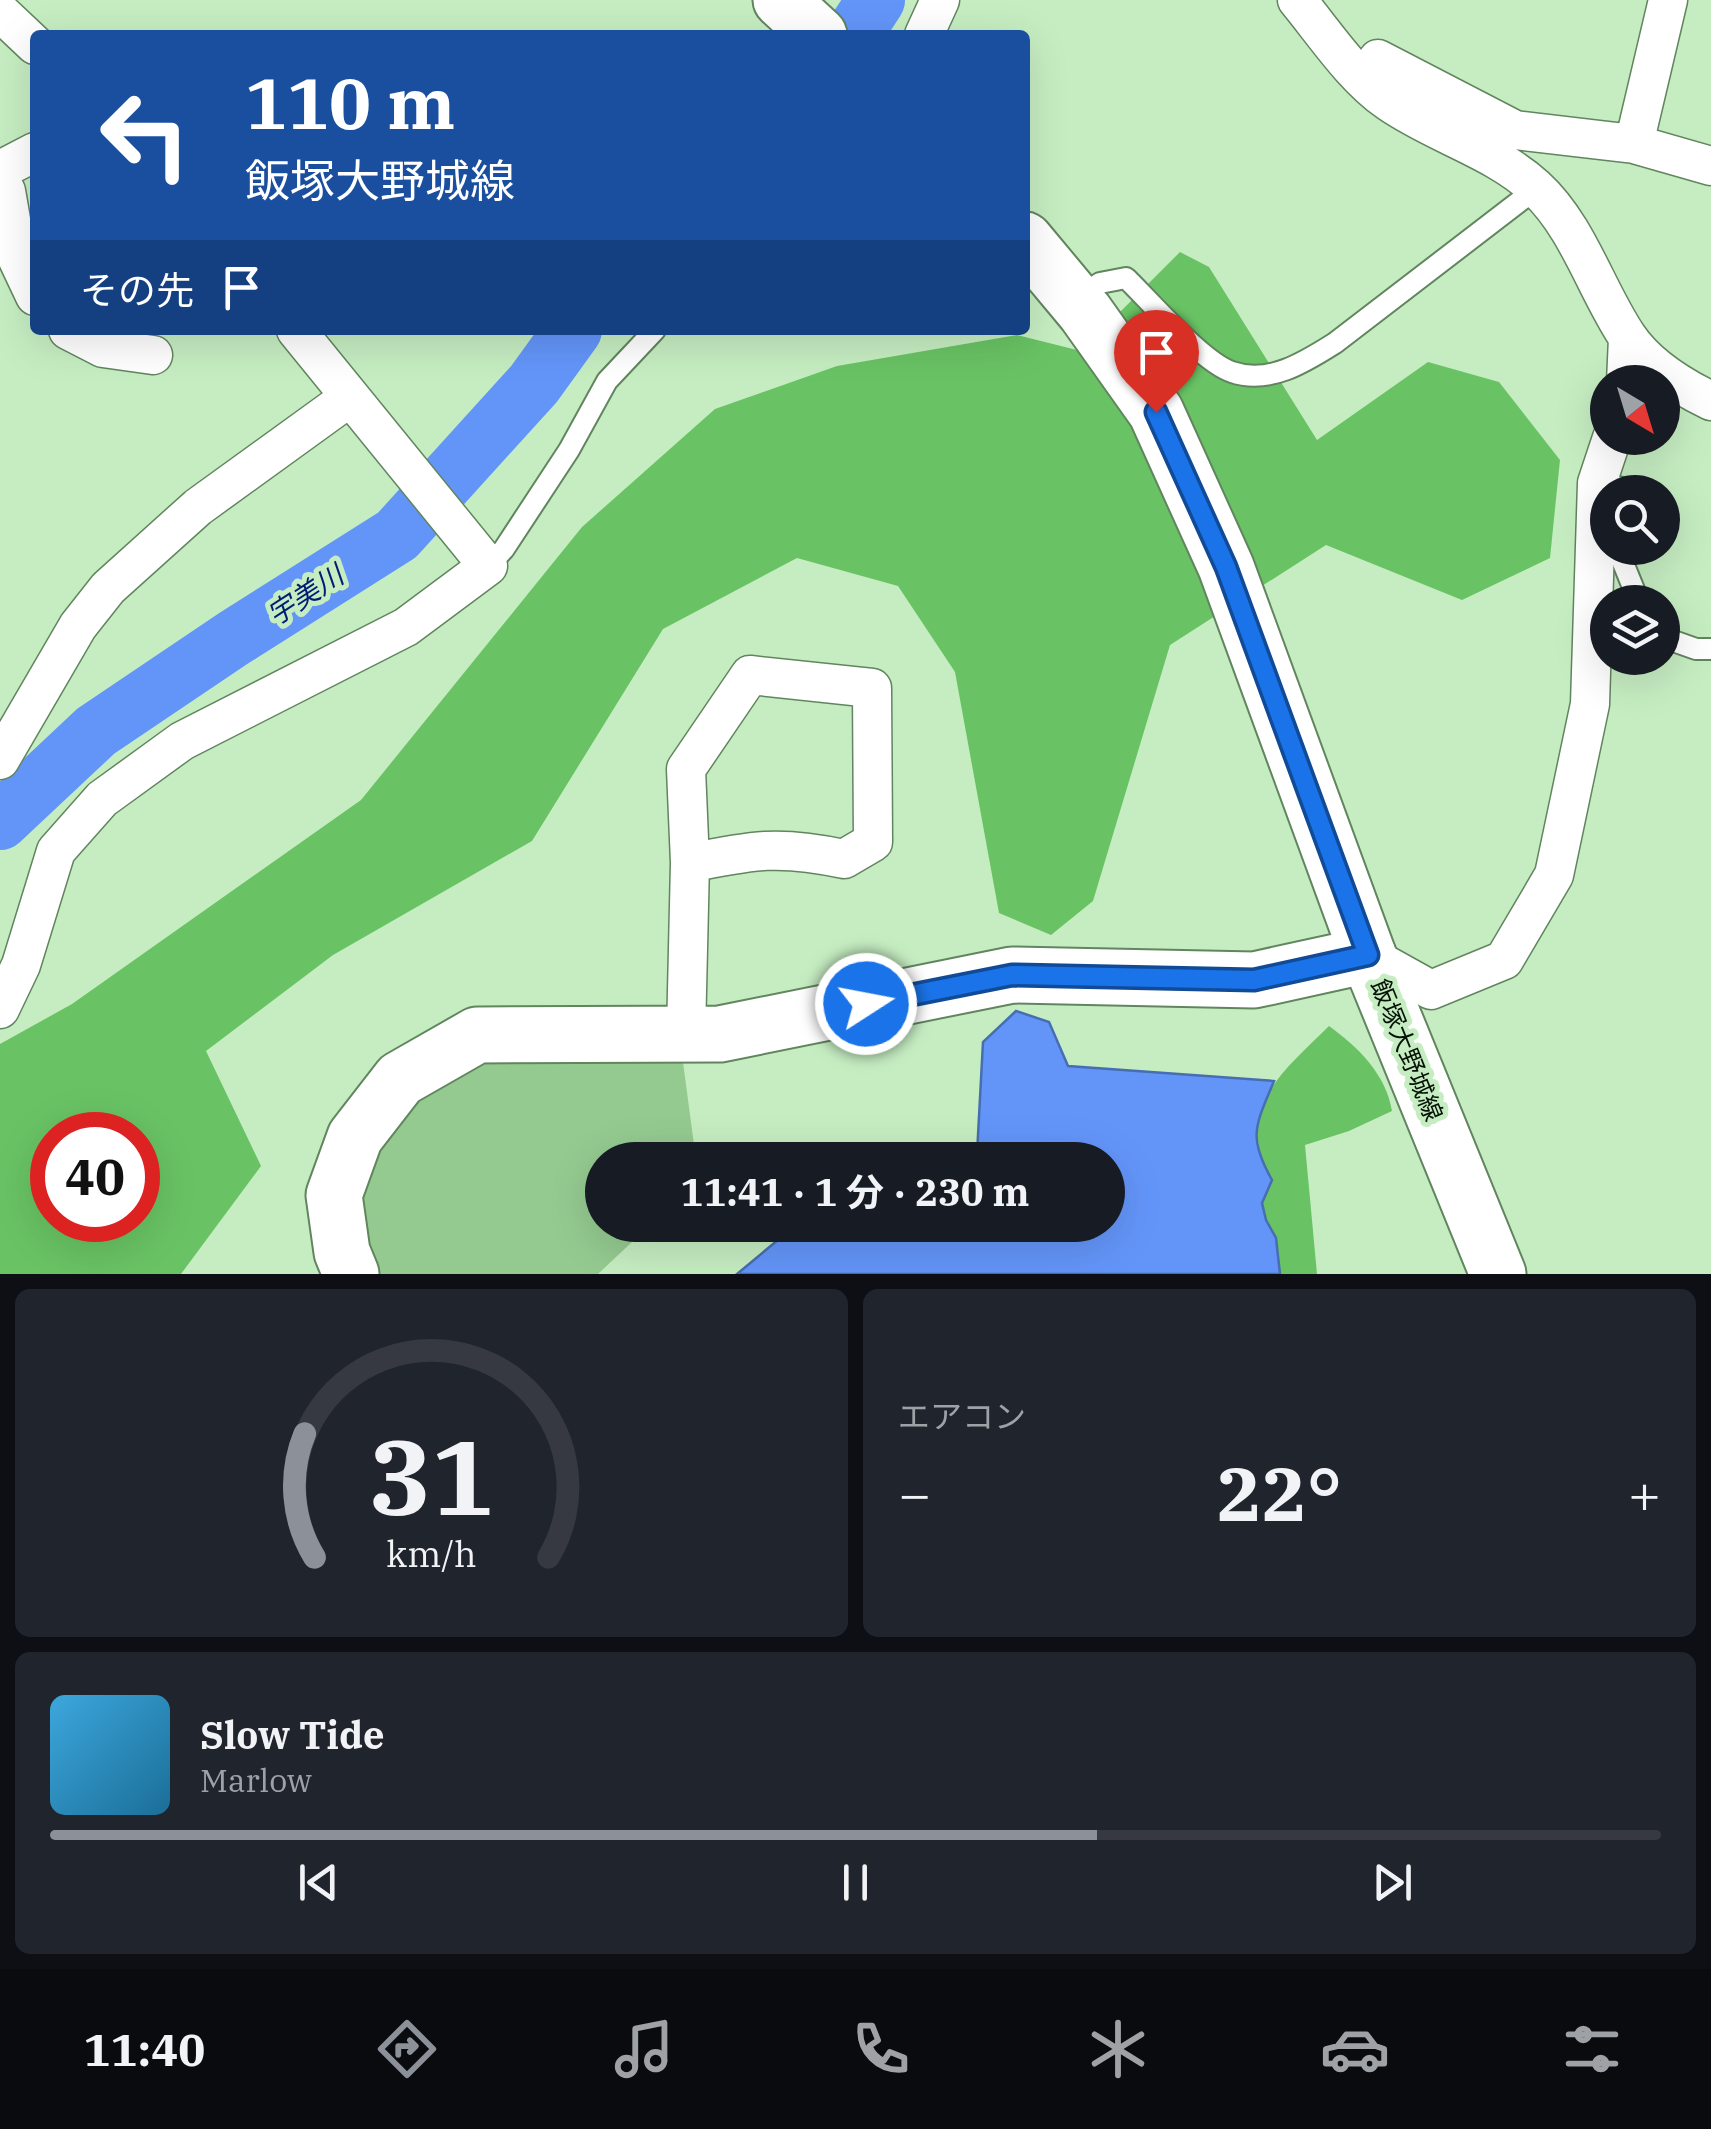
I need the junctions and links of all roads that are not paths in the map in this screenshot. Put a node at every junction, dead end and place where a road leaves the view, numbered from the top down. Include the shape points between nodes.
1 (940, 0) edge
2 (1297, 0) edge
3 (1668, 0) edge
4 (0, 12) edge
5 (926, 30) edge
6 (30, 40) edge
7 (1364, 80) junction
8 (1634, 144) junction
9 (30, 155) edge
10 (1711, 166) edge
11 (0, 170) edge
12 (0, 180) edge
13 (1537, 188) junction
14 (1030, 246) edge
15 (30, 285) edge
16 (1076, 300) junction
17 (78, 335) edge
18 (300, 335) edge
19 (650, 335) edge
20 (1628, 338) junction
21 (153, 355) dead end
22 (1627, 365) edge
23 (350, 397) junction
24 (1711, 401) edge
25 (1603, 565) edge
26 (488, 566) junction
27 (1680, 643) edge
28 (1711, 649) edge
29 (0, 760) edge
30 (690, 863) junction
31 (1368, 955) junction
32 (0, 1009) edge
33 (686, 1034) junction
34 (351, 1274) edge
35 (1498, 1274) edge

1 - 5 street
2 - 7 street
3 - 8 street
4 - 6 street
7 - 8 street via 1378,59 1515,130
7 - 13 street via 1388,101
8 - 10 street
9 - 11 street
12 - 15 street
13 - 16 lane via 1335,343 1267,375 1232,372 1208,357 1126,278 1100,282
13 - 20 street via 1580,246
14 - 16 street, 飯塚大野城線
16 - 31 street, 飯塚大野城線 via 1156,412 1226,567
17 - 21 street via 103,348
18 - 23 street
19 - 26 lane via 606,381 569,450
20 - 22 street
20 - 24 street via 1674,382
23 - 26 street
23 - 29 street via 198,507 108,588 78,626
25 - 31 street via 1590,704 1554,874 1504,960 1431,990
26 - 32 street via 406,627 182,740 102,799 56,851 21,965
27 - 28 lane
30 - 30 street via 754,849 844,859 873,842 872,688 750,675 686,768
30 - 33 street
31 - 33 street via 1254,980 1012,975 720,1034
31 - 35 street, 飯塚大野城線
33 - 34 street via 477,1035 400,1079 355,1137 334,1195

